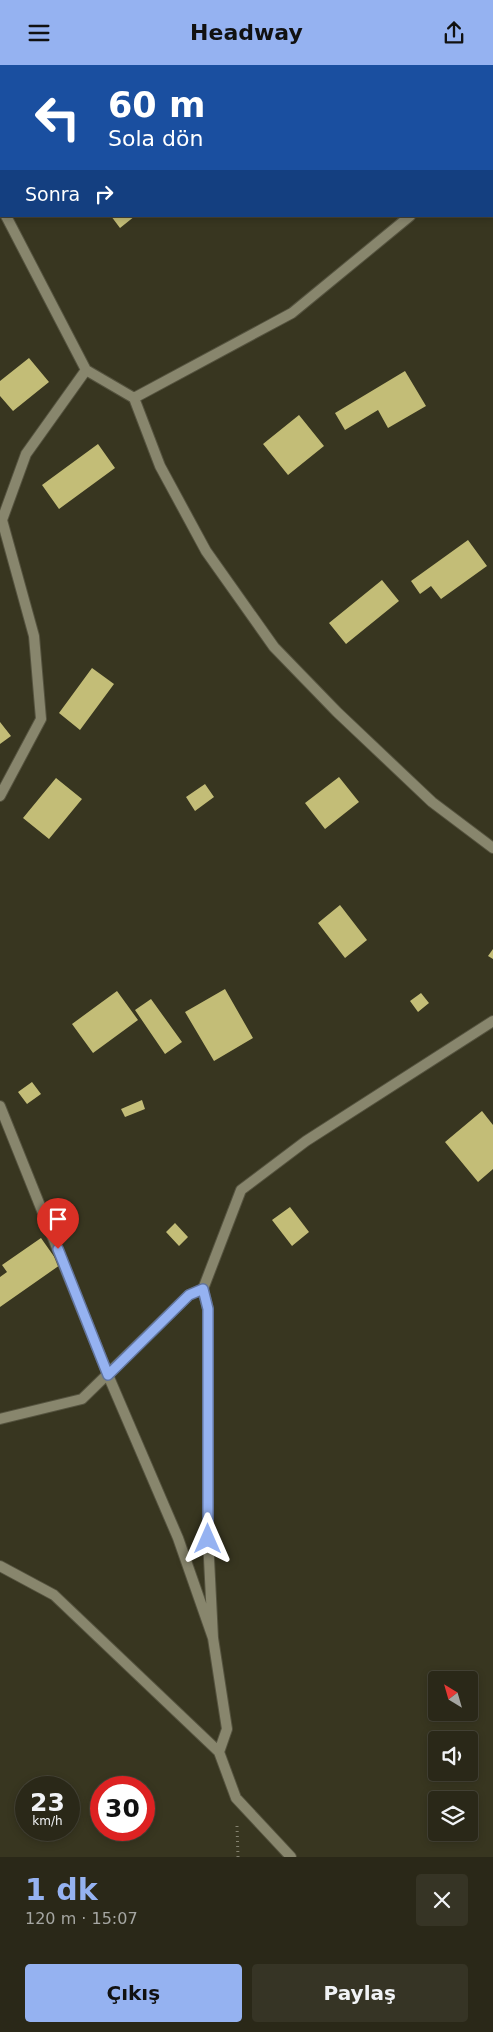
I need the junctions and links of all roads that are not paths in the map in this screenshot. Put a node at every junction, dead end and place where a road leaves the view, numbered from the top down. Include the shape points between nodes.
1 (7, 217) edge
2 (409, 217) edge
3 (86, 370) junction
4 (134, 398) junction
5 (0, 796) edge
6 (493, 848) edge
7 (493, 1021) edge
8 (0, 1106) edge
9 (203, 1289) junction
10 (108, 1375) junction
11 (0, 1419) edge
12 (0, 1566) edge
13 (213, 1638) junction
14 (219, 1752) junction
15 (291, 1857) edge

1 - 3 street
2 - 4 street via 292,313
3 - 4 street
3 - 5 street via 26,454 2,520 34,636 41,719
4 - 6 street via 160,466 206,551 274,647 432,802
7 - 9 street via 306,1141 241,1190
8 - 10 street
9 - 10 street via 189,1295
9 - 13 street via 208,1309 208,1539
10 - 11 street via 82,1399
10 - 13 street via 178,1539
12 - 14 street via 54,1595
13 - 14 street via 227,1729
14 - 15 street via 236,1798

